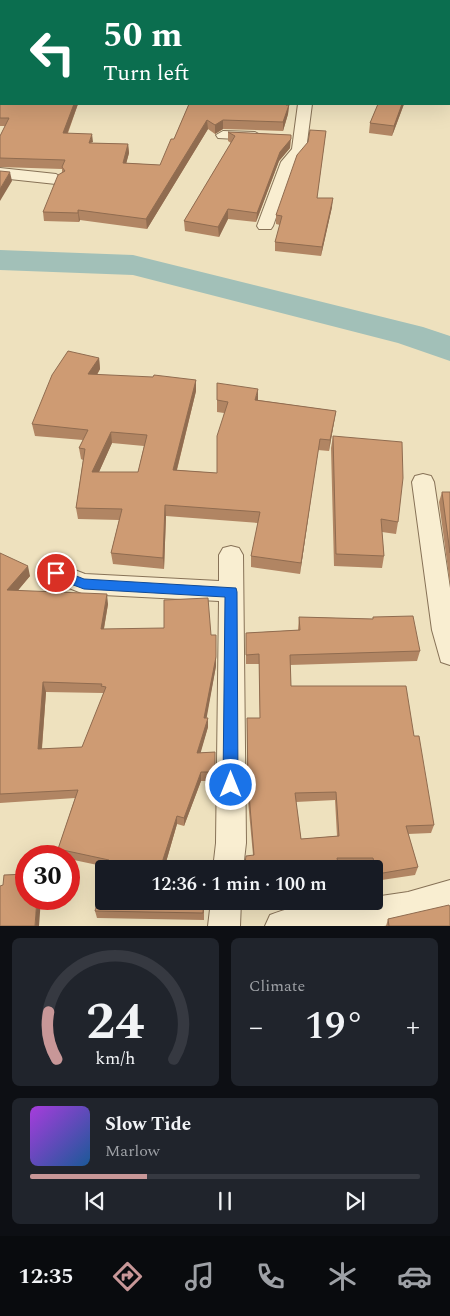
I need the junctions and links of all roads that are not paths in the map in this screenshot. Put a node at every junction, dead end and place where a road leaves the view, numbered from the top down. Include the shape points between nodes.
1 (305, 105) edge
2 (223, 135) dead end
3 (271, 136) edge
4 (0, 173) edge
5 (56, 178) edge
6 (265, 226) dead end
7 (423, 482) dead end
8 (231, 555) dead end
9 (56, 573) dead end
10 (231, 592) junction
11 (450, 654) edge
12 (229, 860) edge
13 (450, 895) edge
14 (225, 910) edge
15 (224, 926) edge
16 (281, 926) edge

1 - 6 street via 296,137 299,150 288,162
2 - 3 street
4 - 5 street
7 - 11 street
8 - 10 street
9 - 10 street via 84,584
10 - 12 street
13 - 16 street via 408,908
14 - 15 street

